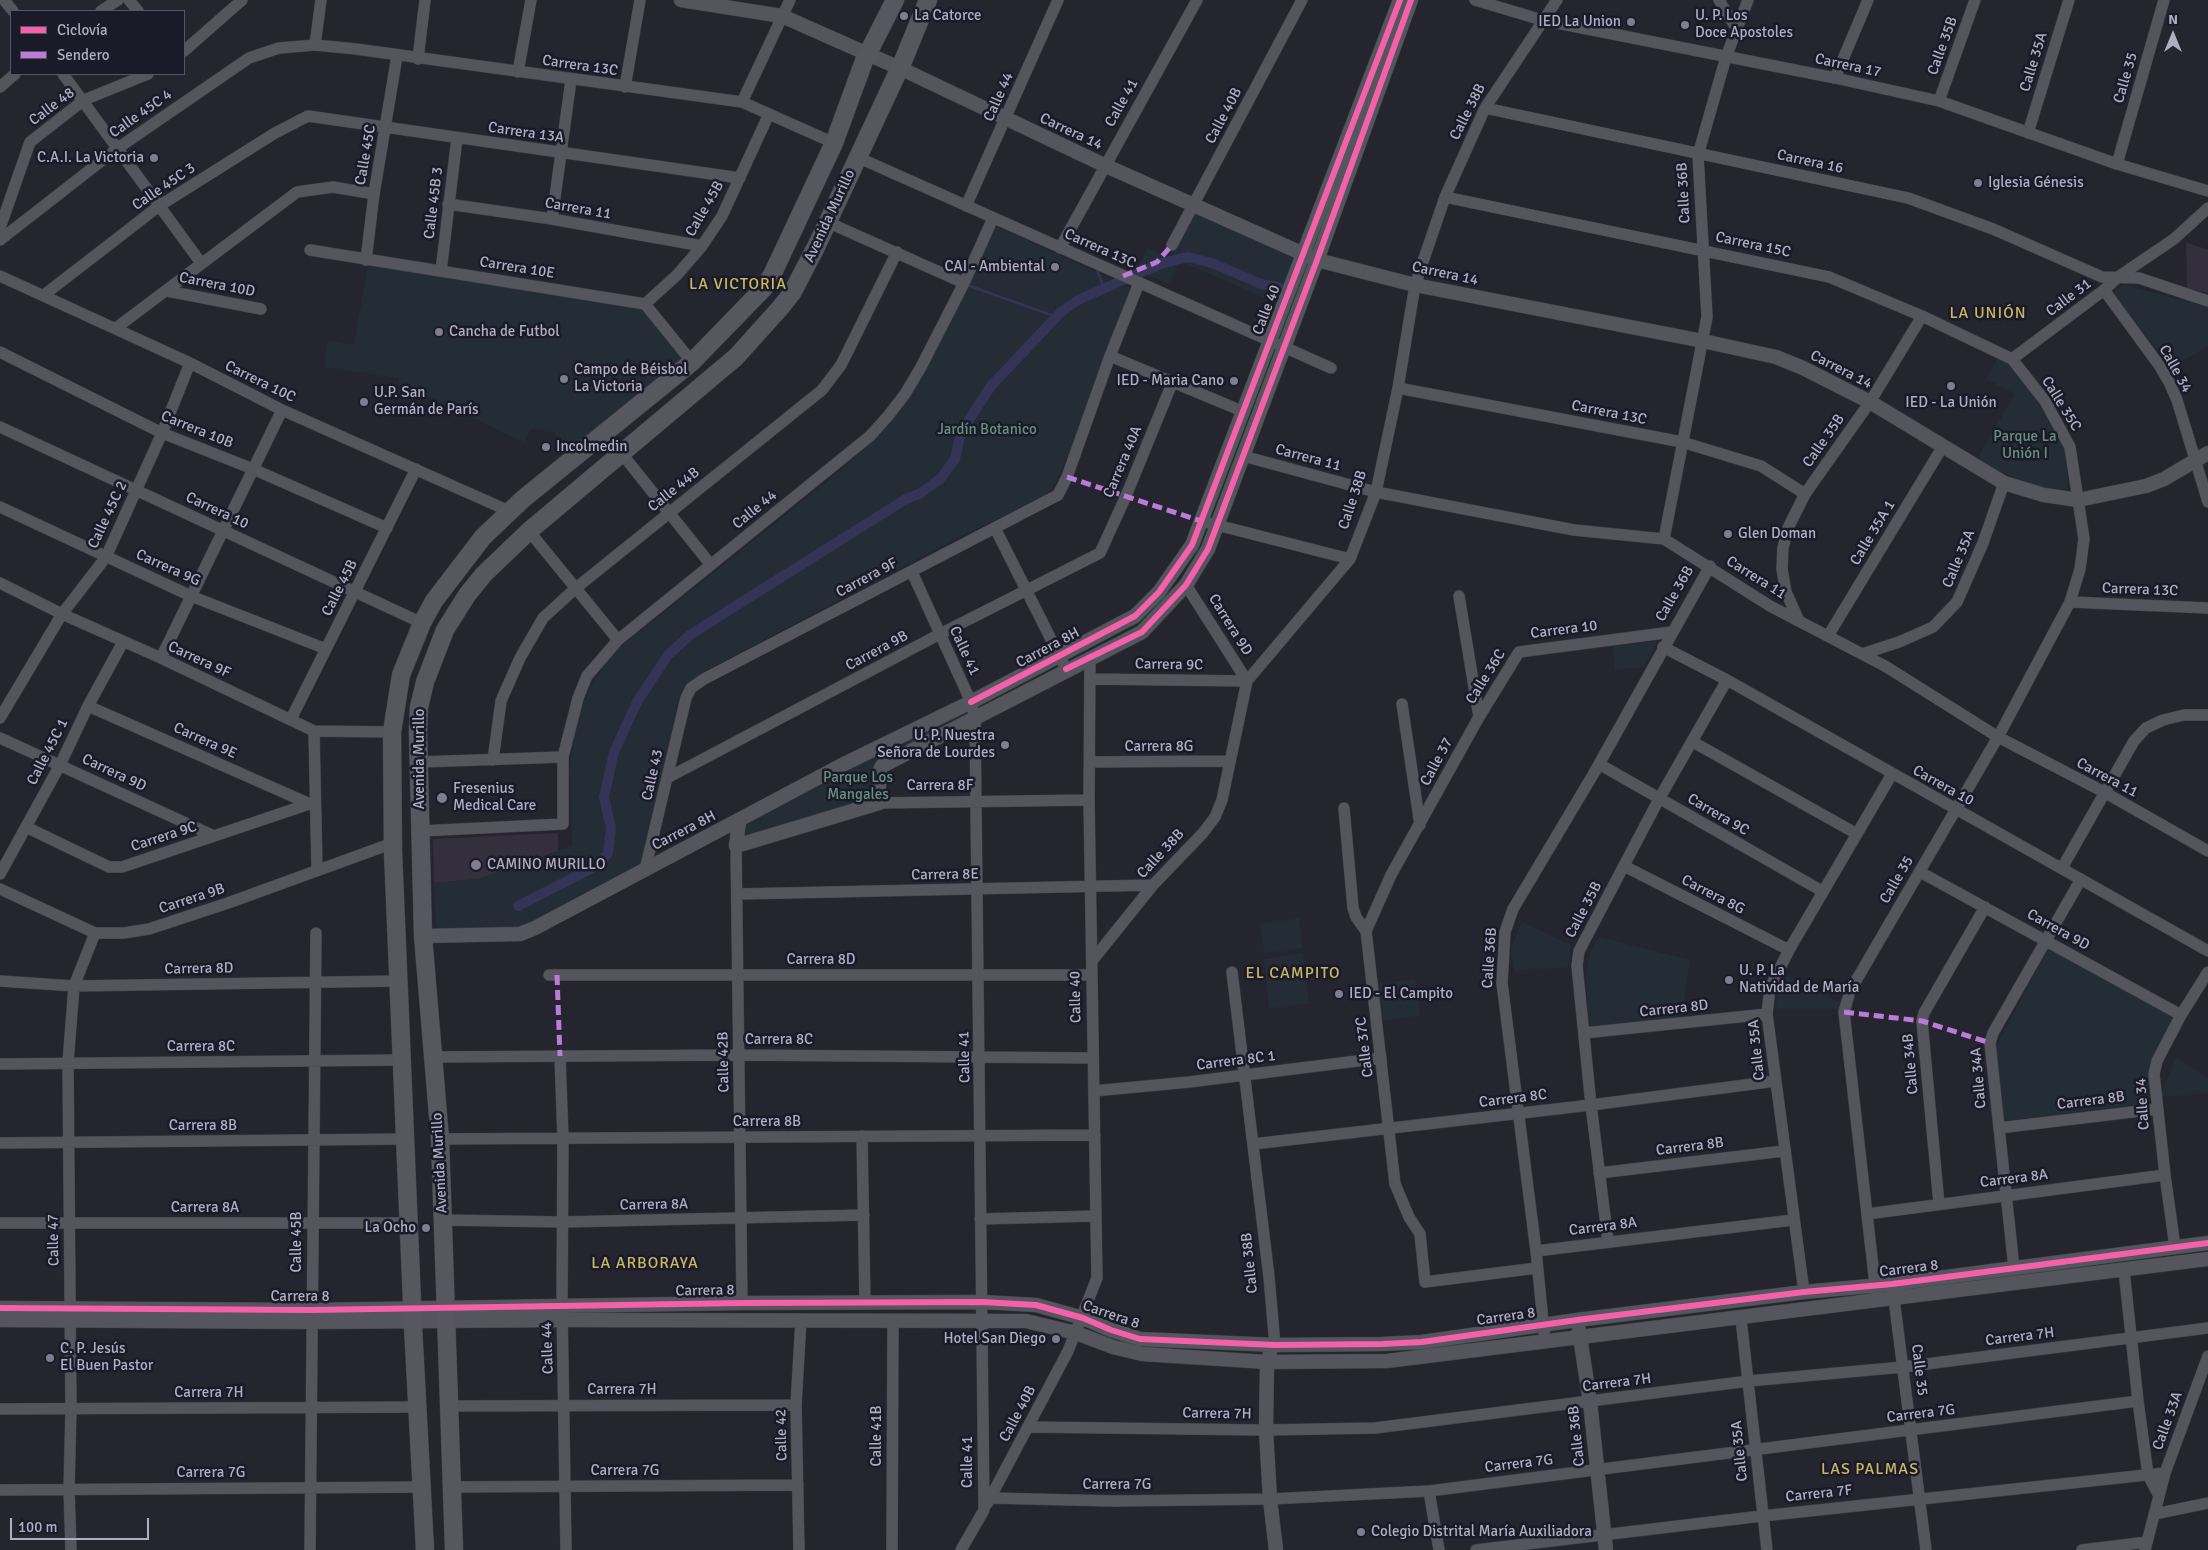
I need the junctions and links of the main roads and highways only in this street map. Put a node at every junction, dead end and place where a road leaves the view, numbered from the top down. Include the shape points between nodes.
1 (895, 0) edge
2 (928, 0) edge
3 (425, 1550) edge
4 (454, 1550) edge

1 - 3 main road, Avenida Murillo via 868,54 834,143 763,289 692,362 509,511 464,560 434,601 401,675 392,732 393,843
2 - 4 main road, Avenida Murillo via 801,276 772,319 736,357 529,531 484,574 445,630 425,682 419,707 423,936 440,1138

